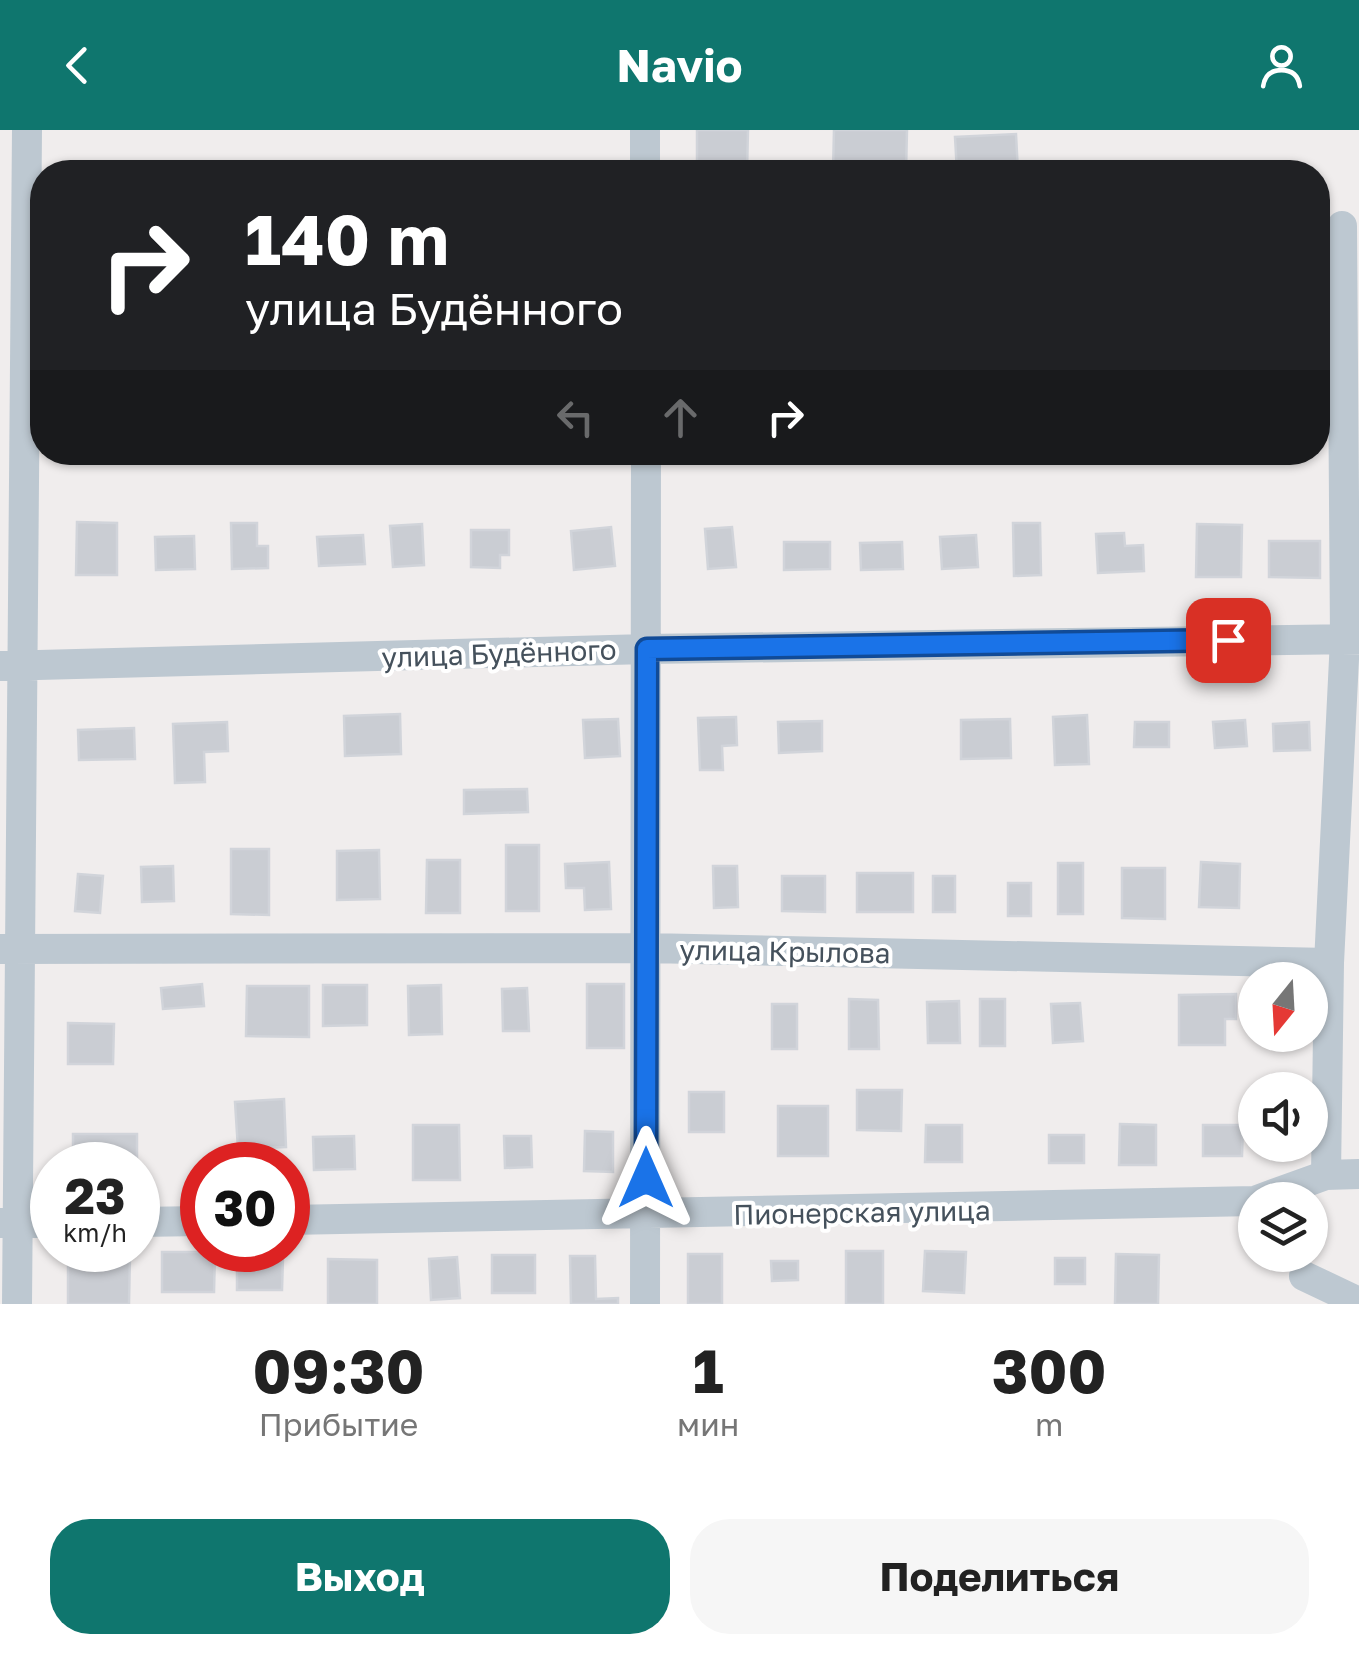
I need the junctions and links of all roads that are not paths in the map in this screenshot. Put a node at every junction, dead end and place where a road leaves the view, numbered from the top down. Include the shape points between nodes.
1 (27, 130) edge
2 (644, 130) edge
3 (644, 160) edge
4 (22, 206) edge
5 (1339, 226) edge
6 (646, 465) edge
7 (1352, 639) edge
8 (647, 649) junction
9 (12, 667) edge
10 (647, 948) junction
11 (11, 949) edge
12 (1329, 963) junction
13 (1326, 1174) junction
14 (1359, 1174) edge
15 (1307, 1182) edge
16 (1238, 1204) edge
17 (646, 1217) junction
18 (310, 1220) edge
19 (9, 1223) edge
20 (1299, 1272) edge
21 (1306, 1272) edge
22 (1359, 1302) edge
23 (18, 1304) edge
24 (645, 1304) edge
25 (1317, 1304) edge

1 - 4 street
2 - 3 street
4 - 9 street
5 - 7 street
6 - 8 street
7 - 8 street, улица Будённого
7 - 12 street
8 - 9 street, улица Будённого
8 - 10 street
9 - 11 street
10 - 11 street, улица Крылова
10 - 12 street, улица Крылова
10 - 17 street
11 - 19 street
12 - 13 street
13 - 14 street, Пионерская улица
13 - 15 street, Пионерская улица
16 - 17 street, Пионерская улица
17 - 18 street, Пионерская улица
17 - 24 street
19 - 23 street
20 - 25 street
21 - 22 street

